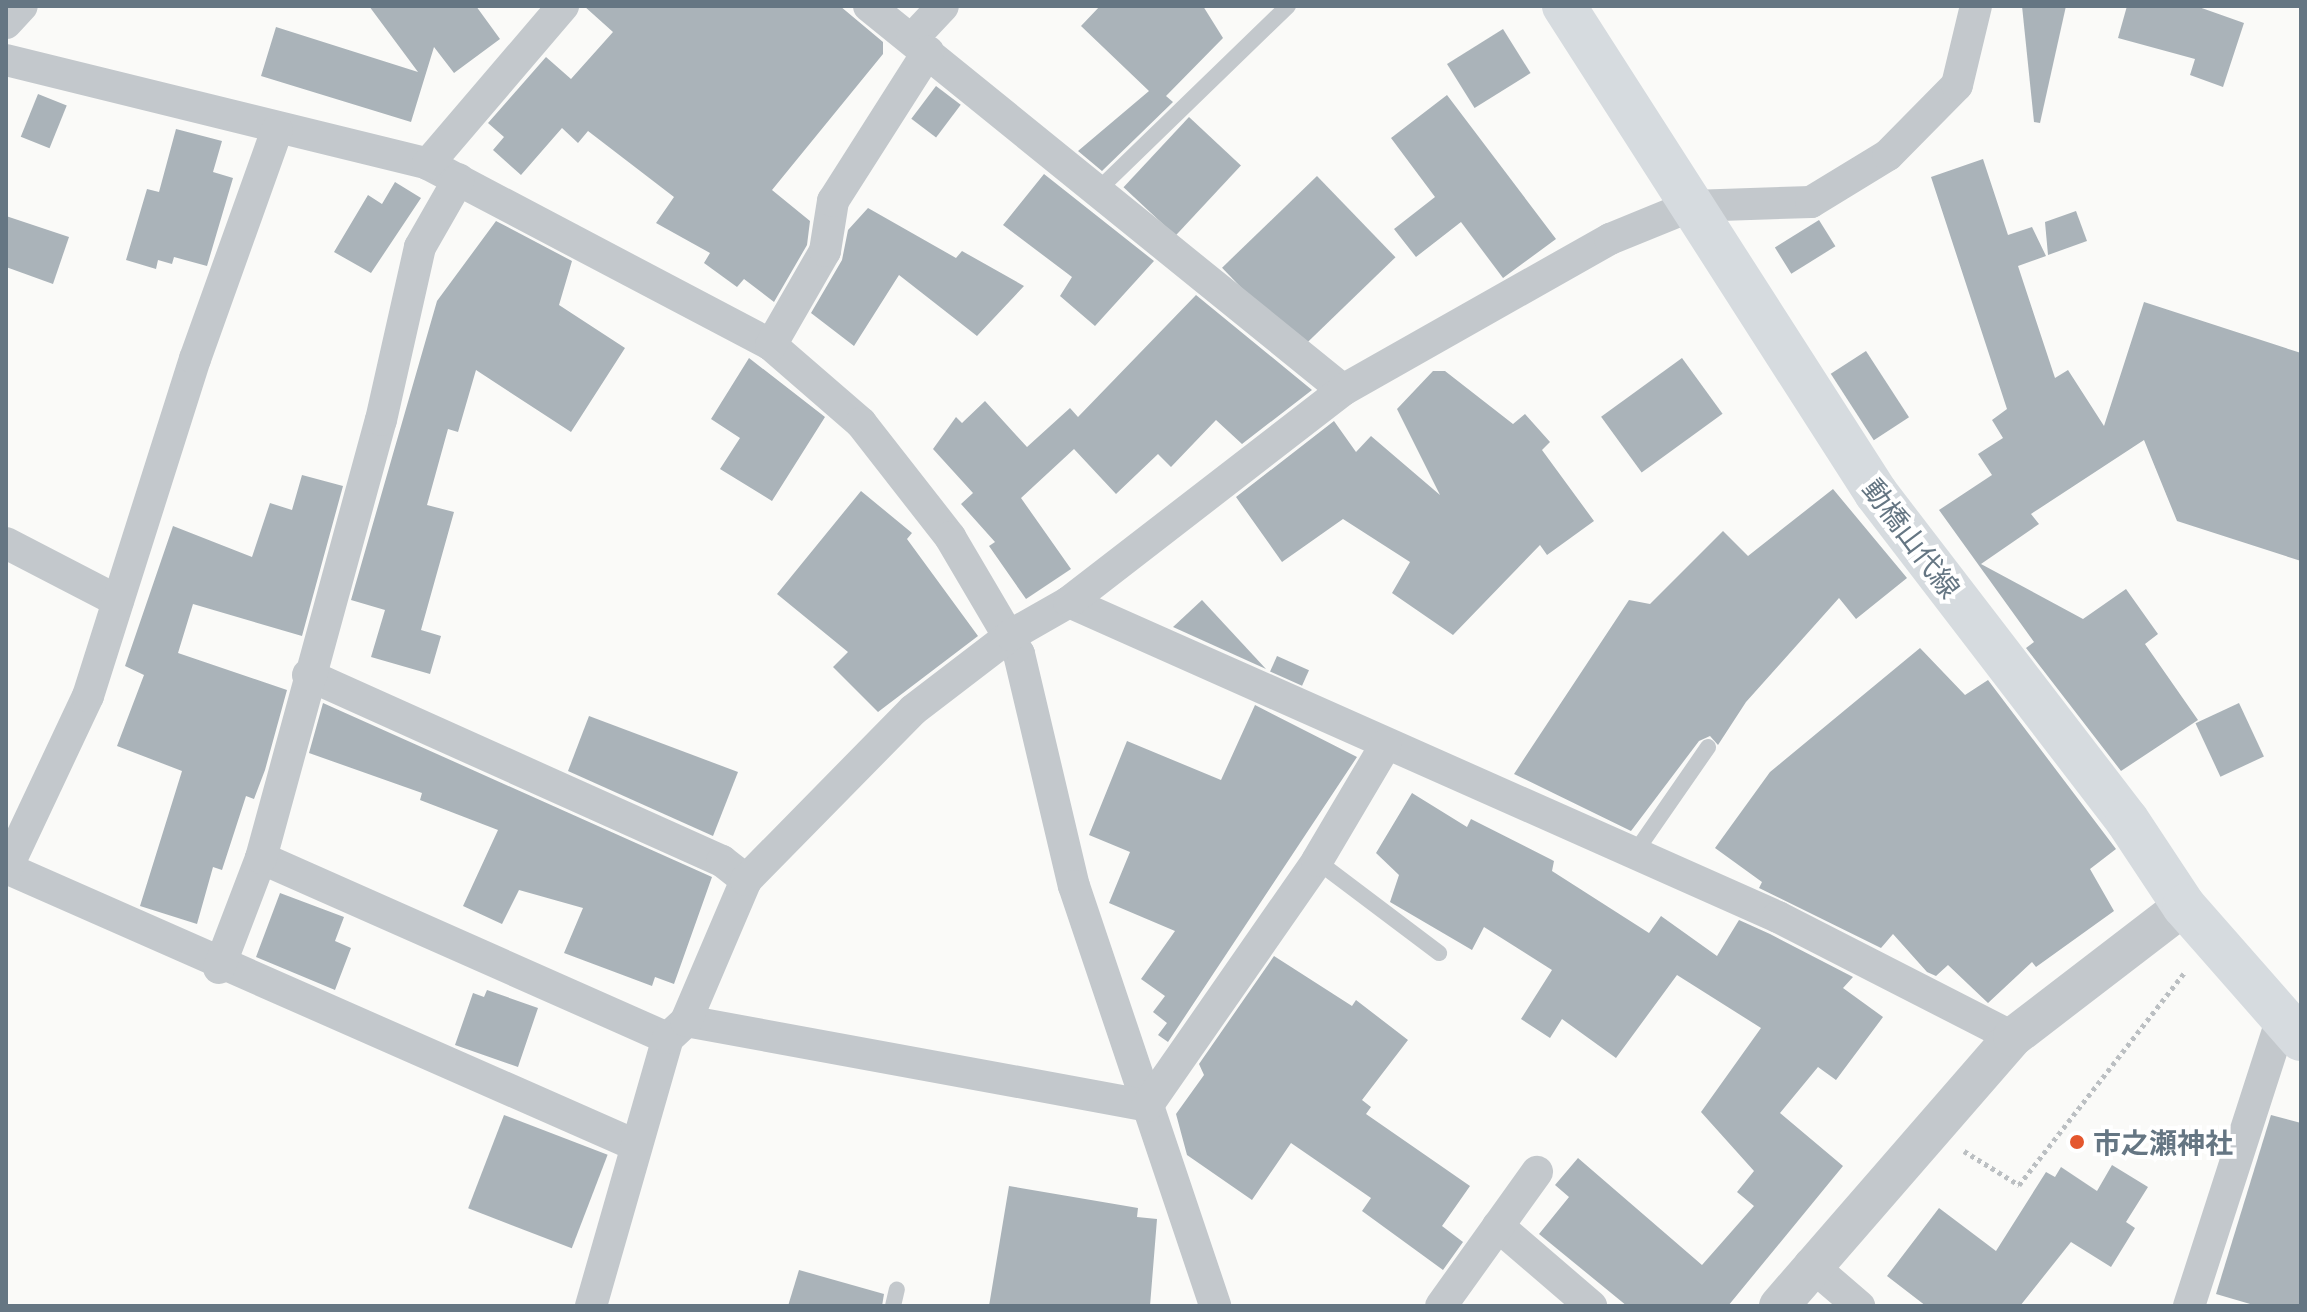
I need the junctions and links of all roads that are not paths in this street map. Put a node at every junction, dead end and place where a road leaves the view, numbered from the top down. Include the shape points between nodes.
1 (22, 6) edge
2 (563, 6) edge
3 (869, 6) edge
4 (943, 6) edge
5 (1288, 6) edge
6 (1564, 6) edge
7 (1976, 6) edge
8 (6, 23) edge
9 (920, 46) junction
10 (6, 60) edge
11 (277, 130) junction
12 (428, 164) junction
13 (459, 179) junction
14 (1097, 191) junction
15 (1691, 206) junction
16 (771, 345) junction
17 (1343, 390) junction
18 (6, 543) edge
19 (118, 601) junction
20 (1069, 602) junction
21 (1011, 635) junction
22 (308, 675) junction
23 (1385, 746) junction
24 (1708, 747) dead end
25 (1634, 854) junction
26 (261, 858) junction
27 (1317, 861) junction
28 (6, 868) edge
29 (746, 880) junction
30 (2184, 906) junction
31 (1439, 953) dead end
32 (219, 968) junction
33 (677, 1029) junction
34 (2292, 1029) edge
35 (2013, 1037) junction
36 (1147, 1106) junction
37 (635, 1145) junction
38 (1537, 1172) dead end
39 (1498, 1226) junction
40 (1810, 1264) junction
41 (591, 1306) edge
42 (1215, 1306) edge
43 (1441, 1306) edge
44 (1591, 1306) edge
45 (1779, 1306) edge
46 (1859, 1306) edge
47 (2189, 1306) edge

1 - 8 street
2 - 12 street
3 - 9 street
4 - 9 street
5 - 14 lane
6 - 15 main road, 動橋山代線
7 - 15 street via 1957,85 1888,155 1811,202
9 - 14 street
9 - 16 street via 833,201 825,251
10 - 11 street
11 - 12 street
11 - 19 street
12 - 13 street
13 - 16 street
13 - 22 street via 420,247 381,420
14 - 17 street
15 - 17 street via 1610,239
15 - 30 main road, 動橋山代線 via 1876,493 2127,820
16 - 21 street via 861,423 950,537
17 - 20 street
18 - 19 street
19 - 28 street via 88,696
20 - 21 street
20 - 23 street
21 - 29 street via 913,710
21 - 36 street via 1074,886
22 - 26 street
22 - 29 street via 722,861
23 - 25 street
23 - 27 street
24 - 25 lane
25 - 35 street via 1778,917
26 - 32 street
26 - 33 street
27 - 31 lane
27 - 36 street
28 - 32 street
29 - 33 street
30 - 34 main road, 動橋山代線
30 - 35 street
32 - 37 street
33 - 36 street
33 - 37 street
34 - 47 street
35 - 40 street
36 - 42 street
37 - 41 street
38 - 39 street
39 - 43 street
39 - 44 street
40 - 45 street
40 - 46 street

